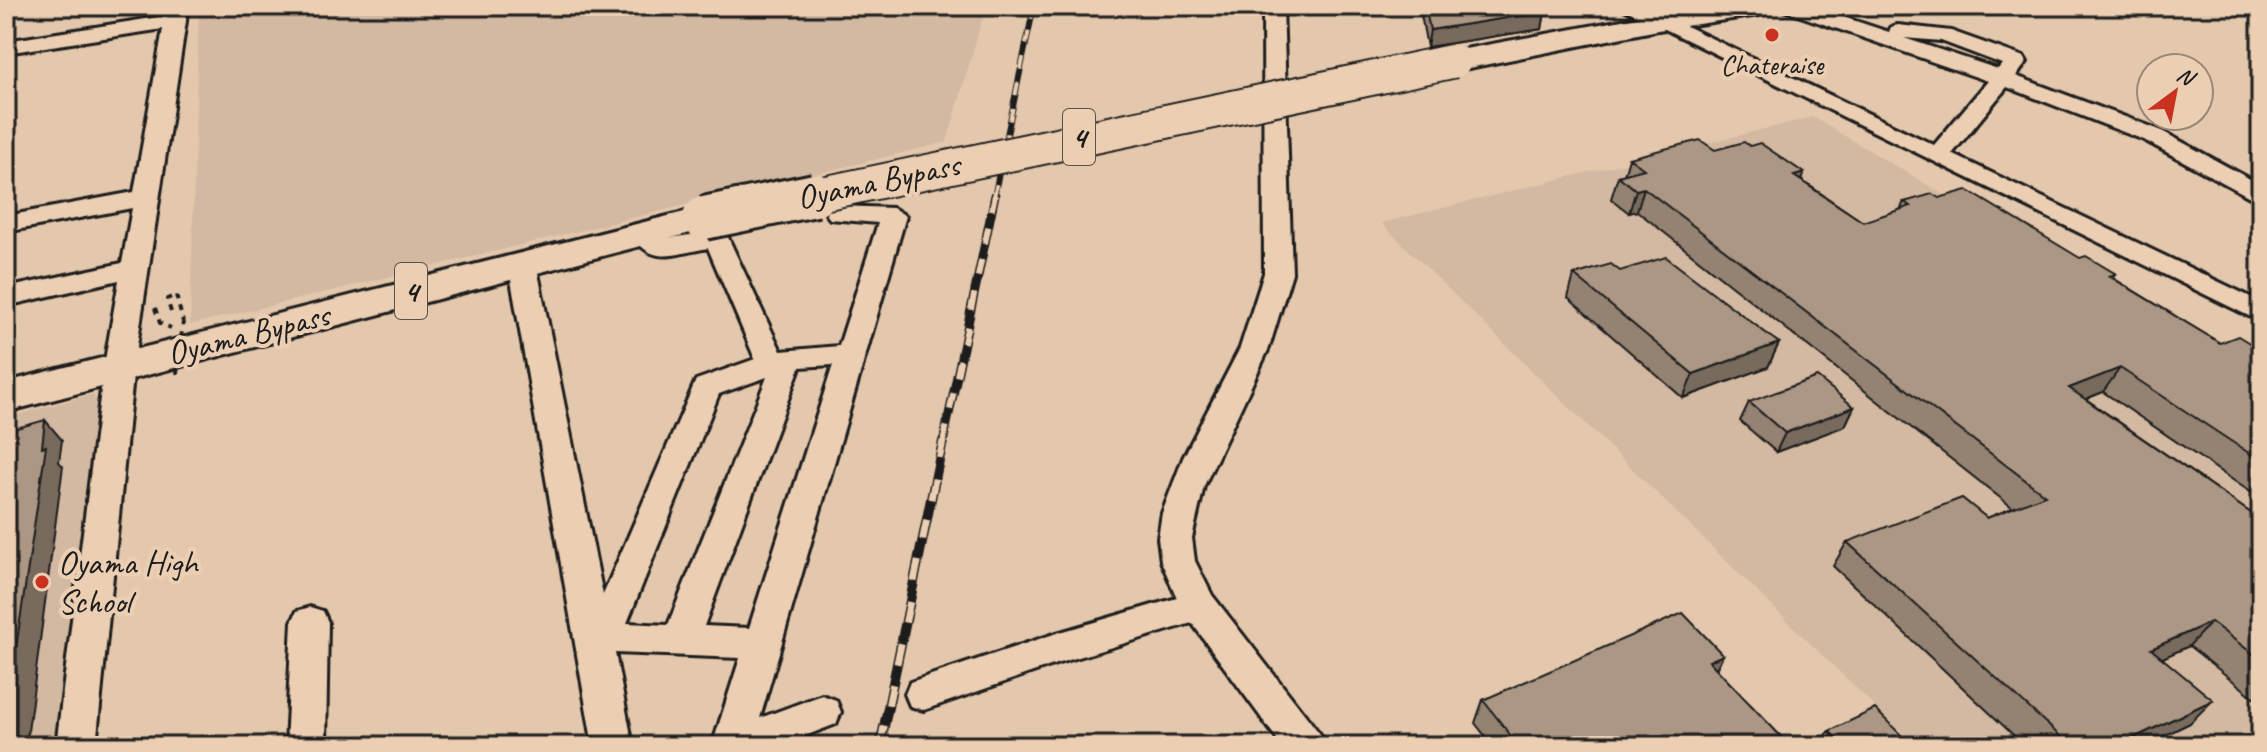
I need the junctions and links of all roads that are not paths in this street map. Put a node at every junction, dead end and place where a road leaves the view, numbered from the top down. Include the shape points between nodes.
1 (1273, 6) edge
2 (1628, 6) edge
3 (1759, 6) edge
4 (1790, 6) edge
5 (1831, 6) edge
6 (176, 14) edge
7 (1658, 21) junction
8 (6, 47) edge
9 (2005, 79) junction
10 (1937, 156) junction
11 (2261, 195) edge
12 (149, 197) junction
13 (839, 214) dead end
14 (6, 224) edge
15 (643, 233) junction
16 (522, 263) junction
17 (136, 268) junction
18 (6, 297) edge
19 (2261, 313) edge
20 (849, 355) junction
21 (780, 361) junction
22 (119, 366) junction
23 (6, 397) edge
24 (1201, 606) junction
25 (310, 622) dead end
26 (680, 640) junction
27 (764, 644) junction
28 (600, 645) junction
29 (924, 694) dead end
30 (822, 712) dead end
31 (76, 746) edge
32 (306, 746) edge
33 (613, 746) edge
34 (733, 746) edge
35 (1306, 746) edge

1 - 24 street via 1278,273 1255,348 1180,510 1174,538 1178,562
2 - 7 street
3 - 7 highway, Oyama Bypass / 4
4 - 9 street
5 - 9 street via 1851,19 1893,31 1944,35 1994,51 2016,62
6 - 8 street
6 - 12 street
7 - 10 street
7 - 15 highway, Oyama Bypass / 4, bridge
9 - 10 street
9 - 11 street via 2152,135
10 - 19 street
12 - 14 street
12 - 17 street
13 - 20 street via 893,216
15 - 16 highway, Oyama Bypass / 4
15 - 21 street via 656,248 717,239
16 - 22 highway, Oyama Bypass / 4
16 - 28 street
17 - 18 street
17 - 22 street
20 - 21 street
20 - 27 street
21 - 26 street
21 - 28 street via 707,387
22 - 23 highway, Oyama Bypass / 4
22 - 31 street
24 - 29 street
24 - 35 street
25 - 32 street
26 - 27 street
26 - 28 street
27 - 34 street
28 - 33 street
30 - 34 street

